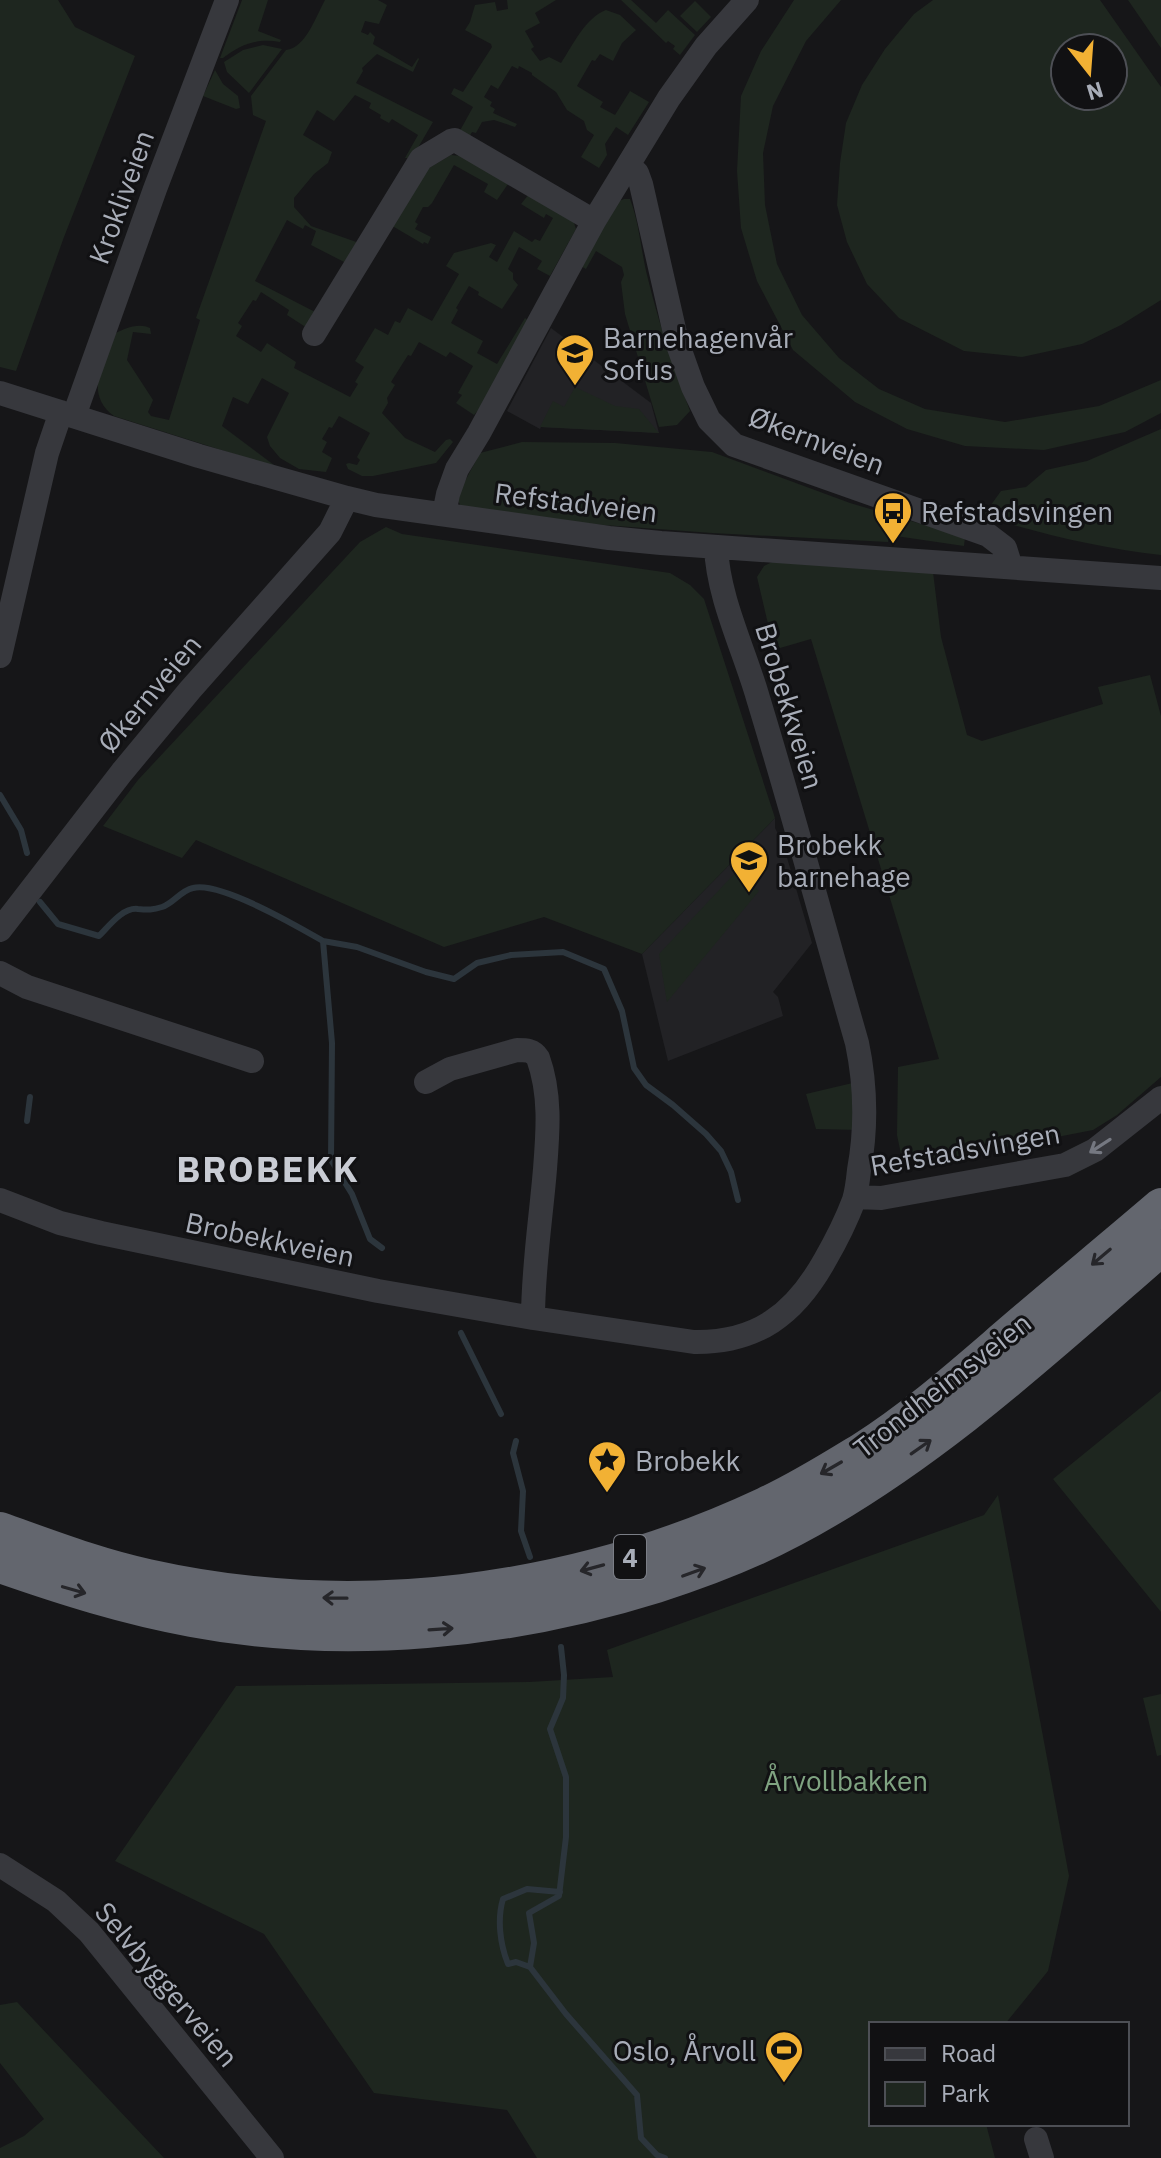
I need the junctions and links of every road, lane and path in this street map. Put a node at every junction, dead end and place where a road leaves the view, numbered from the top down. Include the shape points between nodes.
1 (227, 0) edge
2 (747, 0) edge
3 (629, 166) junction
4 (594, 221) junction
5 (314, 334) dead end
6 (0, 393) edge
7 (67, 414) junction
8 (347, 498) junction
9 (444, 514) junction
10 (716, 547) junction
11 (1011, 567) junction
12 (1161, 578) edge
13 (0, 656) edge
14 (1, 926) edge
15 (0, 973) edge
16 (252, 1061) dead end
17 (426, 1082) dead end
18 (1161, 1098) edge
19 (855, 1197) junction
20 (0, 1200) edge
21 (1161, 1206) edge
22 (1161, 1248) edge
23 (533, 1318) junction
24 (0, 1530) edge
25 (0, 1565) edge
26 (0, 1865) edge
27 (272, 2158) edge

1 - 7 street, Krokliveien
2 - 3 street via 669,98
3 - 4 street
3 - 11 street, Økernveien via 641,184 677,342 709,420 734,445 988,535 1005,548
4 - 5 street via 451,141 421,159
4 - 9 street via 457,469
6 - 7 street, Refstadveien
7 - 8 street, Refstadveien
7 - 13 street, Krokliveien via 47,453
8 - 9 street, Refstadveien
8 - 14 street, Økernveien via 330,532 190,690
9 - 10 street, Refstadveien
10 - 11 street, Refstadveien
10 - 19 street, Brobekkveien via 719,574 860,1057 866,1111
11 - 12 street, Refstadveien
15 - 16 street via 27,987
17 - 23 street via 450,1069 517,1050 538,1058 548,1125
18 -> 19 street, Refstadsvingen via 1095,1150 1065,1165 881,1198
19 - 23 street, Brobekkveien via 810,1286 783,1314 754,1332 694,1342
20 - 23 street, Brobekkveien via 60,1223 198,1255
21 -> 24 highway, Trondheimsveien / 4 via 957,1379 862,1450 769,1504 607,1564 451,1595 253,1594 146,1577
25 -> 22 highway, Trondheimsveien / 4 via 132,1607 254,1628 393,1632 464,1627 574,1608 724,1561 832,1507 929,1442
26 - 27 street, Selvbyggerveien via 56,1901 89,1932

